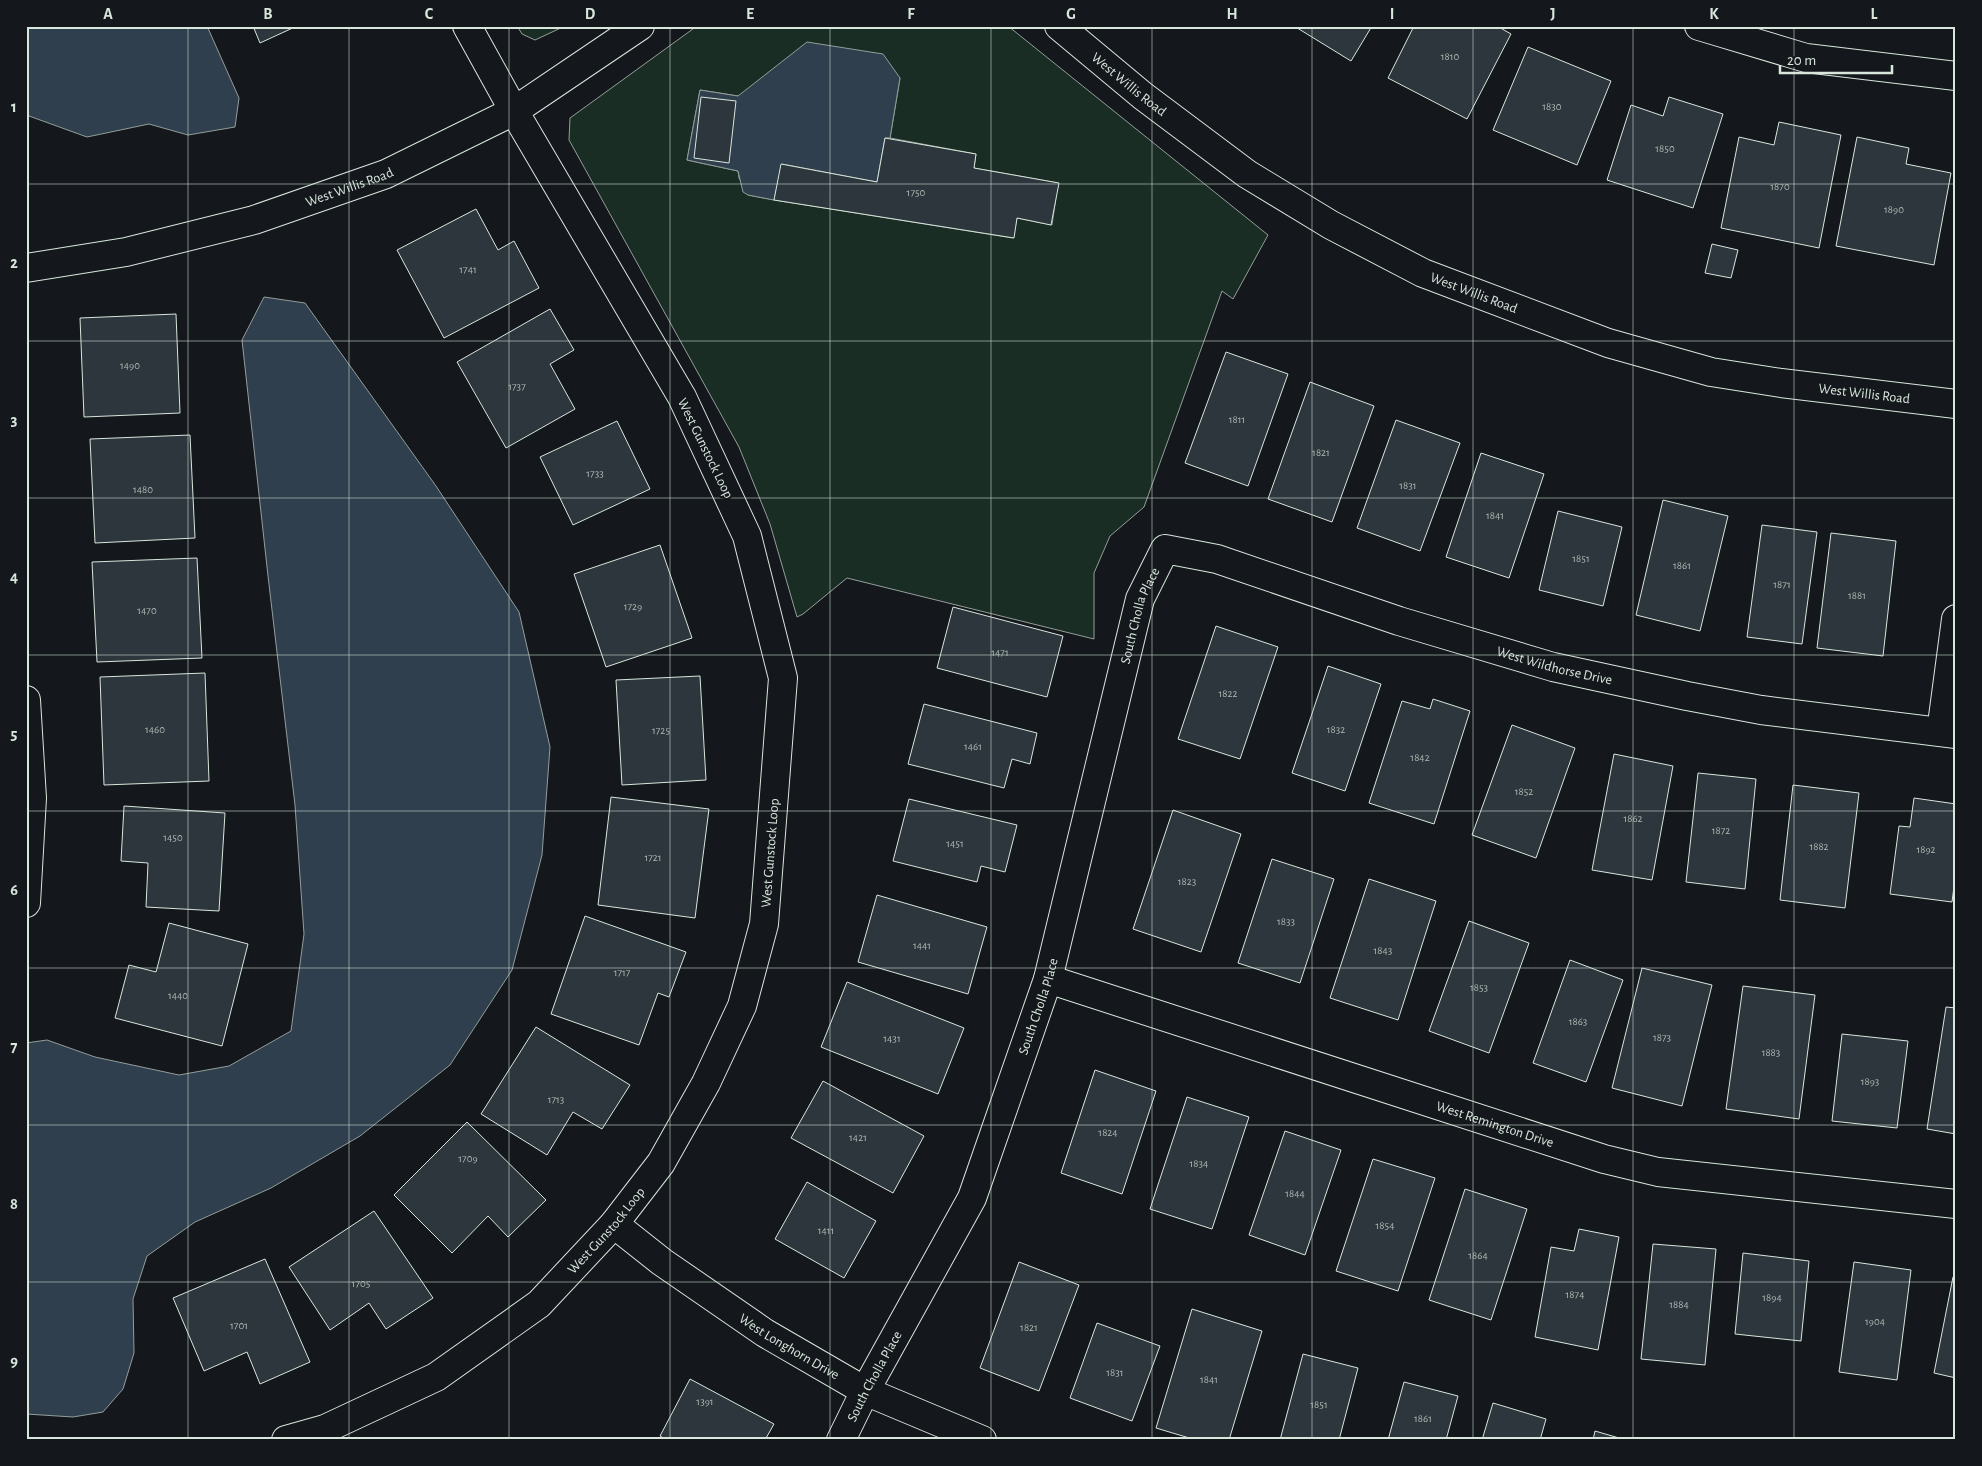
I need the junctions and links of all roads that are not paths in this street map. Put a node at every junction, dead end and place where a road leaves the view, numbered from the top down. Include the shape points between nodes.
1 (467, 26) edge
2 (640, 26) edge
3 (1059, 26) edge
4 (1699, 26) edge
5 (1956, 76) edge
6 (514, 111) junction
7 (26, 268) edge
8 (1956, 404) edge
9 (1165, 549) joint
10 (1956, 620) edge
11 (26, 700) edge
12 (1949, 733) edge
13 (26, 903) edge
14 (1048, 979) junction
15 (1956, 1204) edge
16 (614, 1224) junction
17 (866, 1391) junction
18 (286, 1440) edge
19 (841, 1440) edge
20 (982, 1440) edge

1 - 6 street, West Gunstock Loop
2 - 6 street, West Willis Road
3 - 8 street, West Willis Road via 1143,96 1247,174 1332,225 1423,273 1608,343 1711,372
4 - 5 street via 1806,58
6 - 7 street, West Willis Road via 386,174 254,220 126,252
6 - 16 street, West Gunstock Loop via 686,405 748,536 783,678 764,924 742,1006 706,1082 661,1164
9 - 12 street, West Wildhorse Drive via 1217,558 1398,620 1552,666 1761,710
9 - 14 street, South Cholla Place via 1140,599
10 - 12 street
11 - 13 street via 32,798
14 - 15 street, West Remington Drive via 1604,1159 1658,1172
14 - 17 street, South Cholla Place via 972,1198
16 - 17 street, West Longhorn Drive via 662,1262 765,1333
16 - 18 street, West Gunstock Loop via 540,1304 436,1377 325,1429
17 - 19 street, South Cholla Place
17 - 20 street, West Longhorn Drive

